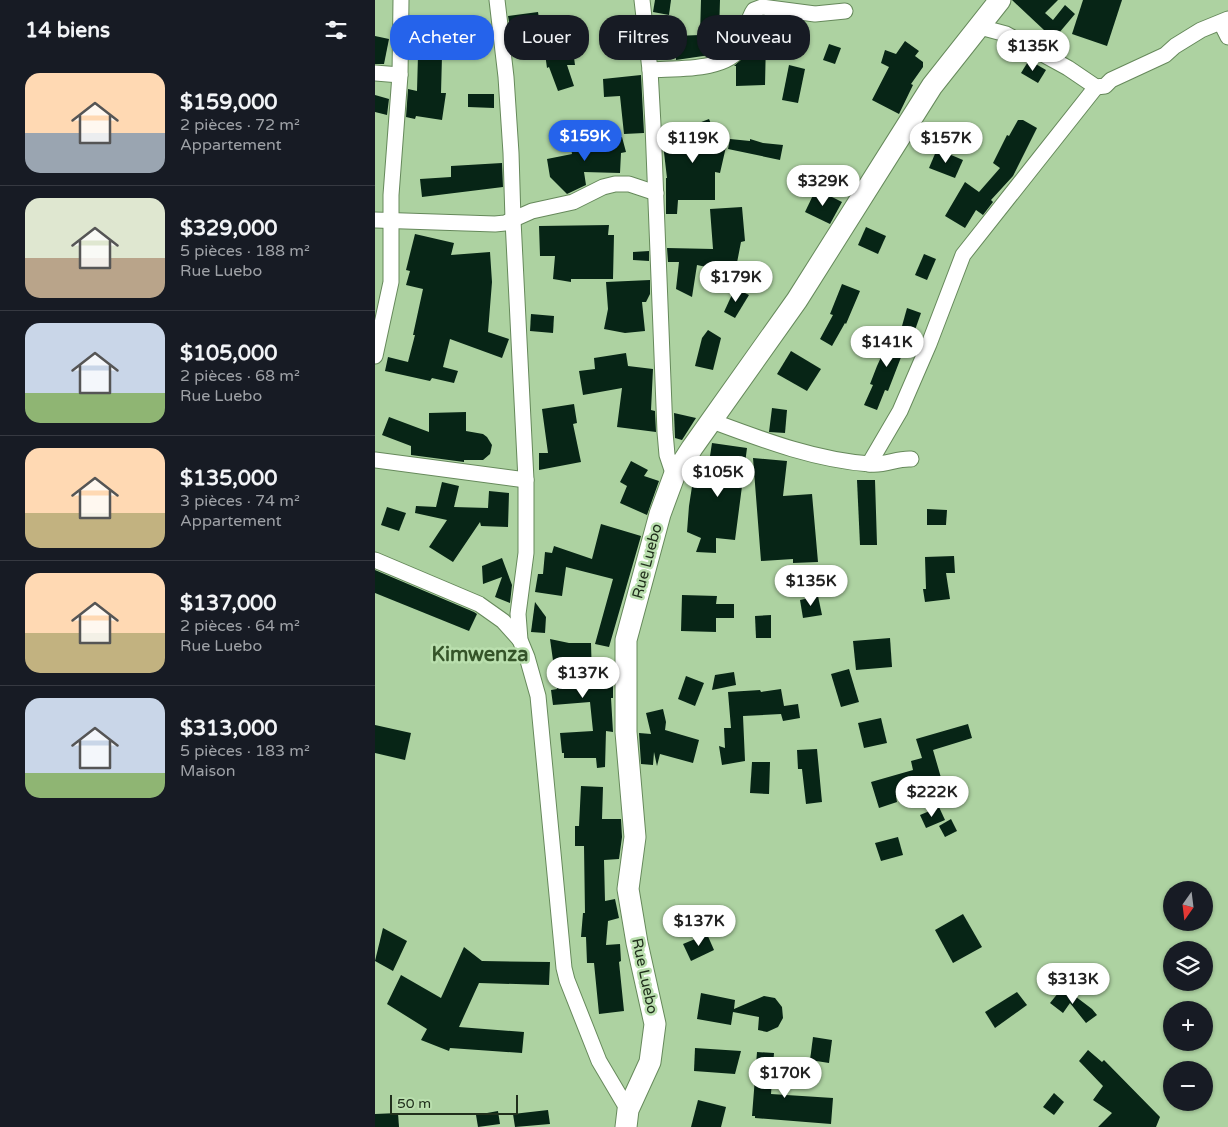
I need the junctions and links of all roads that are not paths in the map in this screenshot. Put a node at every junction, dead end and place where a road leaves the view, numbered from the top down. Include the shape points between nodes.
1 (401, 0) edge
2 (497, 0) edge
3 (642, 0) edge
4 (1000, 0) edge
5 (845, 11) dead end
6 (1224, 21) edge
7 (980, 27) junction
8 (1228, 37) edge
9 (650, 70) junction
10 (375, 73) edge
11 (400, 75) junction
12 (1096, 87) junction
13 (656, 193) junction
14 (375, 220) edge
15 (513, 220) junction
16 (391, 221) junction
17 (375, 356) edge
18 (712, 421) junction
19 (911, 459) dead end
20 (375, 460) edge
21 (869, 464) junction
22 (674, 476) junction
23 (526, 480) junction
24 (375, 560) edge
25 (520, 640) junction
26 (627, 1118) edge

1 - 11 street
2 - 15 street via 506,77
3 - 9 street
4 - 7 street, Rue Luebo
5 - 9 street via 815,14 762,7 754,10 742,46 727,61 715,65
6 - 8 street
6 - 12 street via 1201,30 1165,56 1111,80 1105,86
7 - 12 street via 1012,38
7 - 18 street, Rue Luebo via 932,86 797,300
9 - 13 street
10 - 11 street
11 - 16 street
12 - 21 street via 963,256 900,411
13 - 15 street via 629,184 603,186 573,202 532,211
13 - 22 street via 665,432 667,455
14 - 16 street
15 - 16 street via 495,224
15 - 23 street
16 - 17 street via 391,282
18 - 21 street via 779,446
18 - 22 street, Rue Luebo
19 - 21 street
20 - 23 street
22 - 26 street, Rue Luebo via 660,514 626,640 627,741 635,837 628,889 655,1024 650,1062
23 - 25 street via 527,554 518,614
24 - 25 street via 479,604 503,621
25 - 26 street via 538,696 567,980 599,1061

